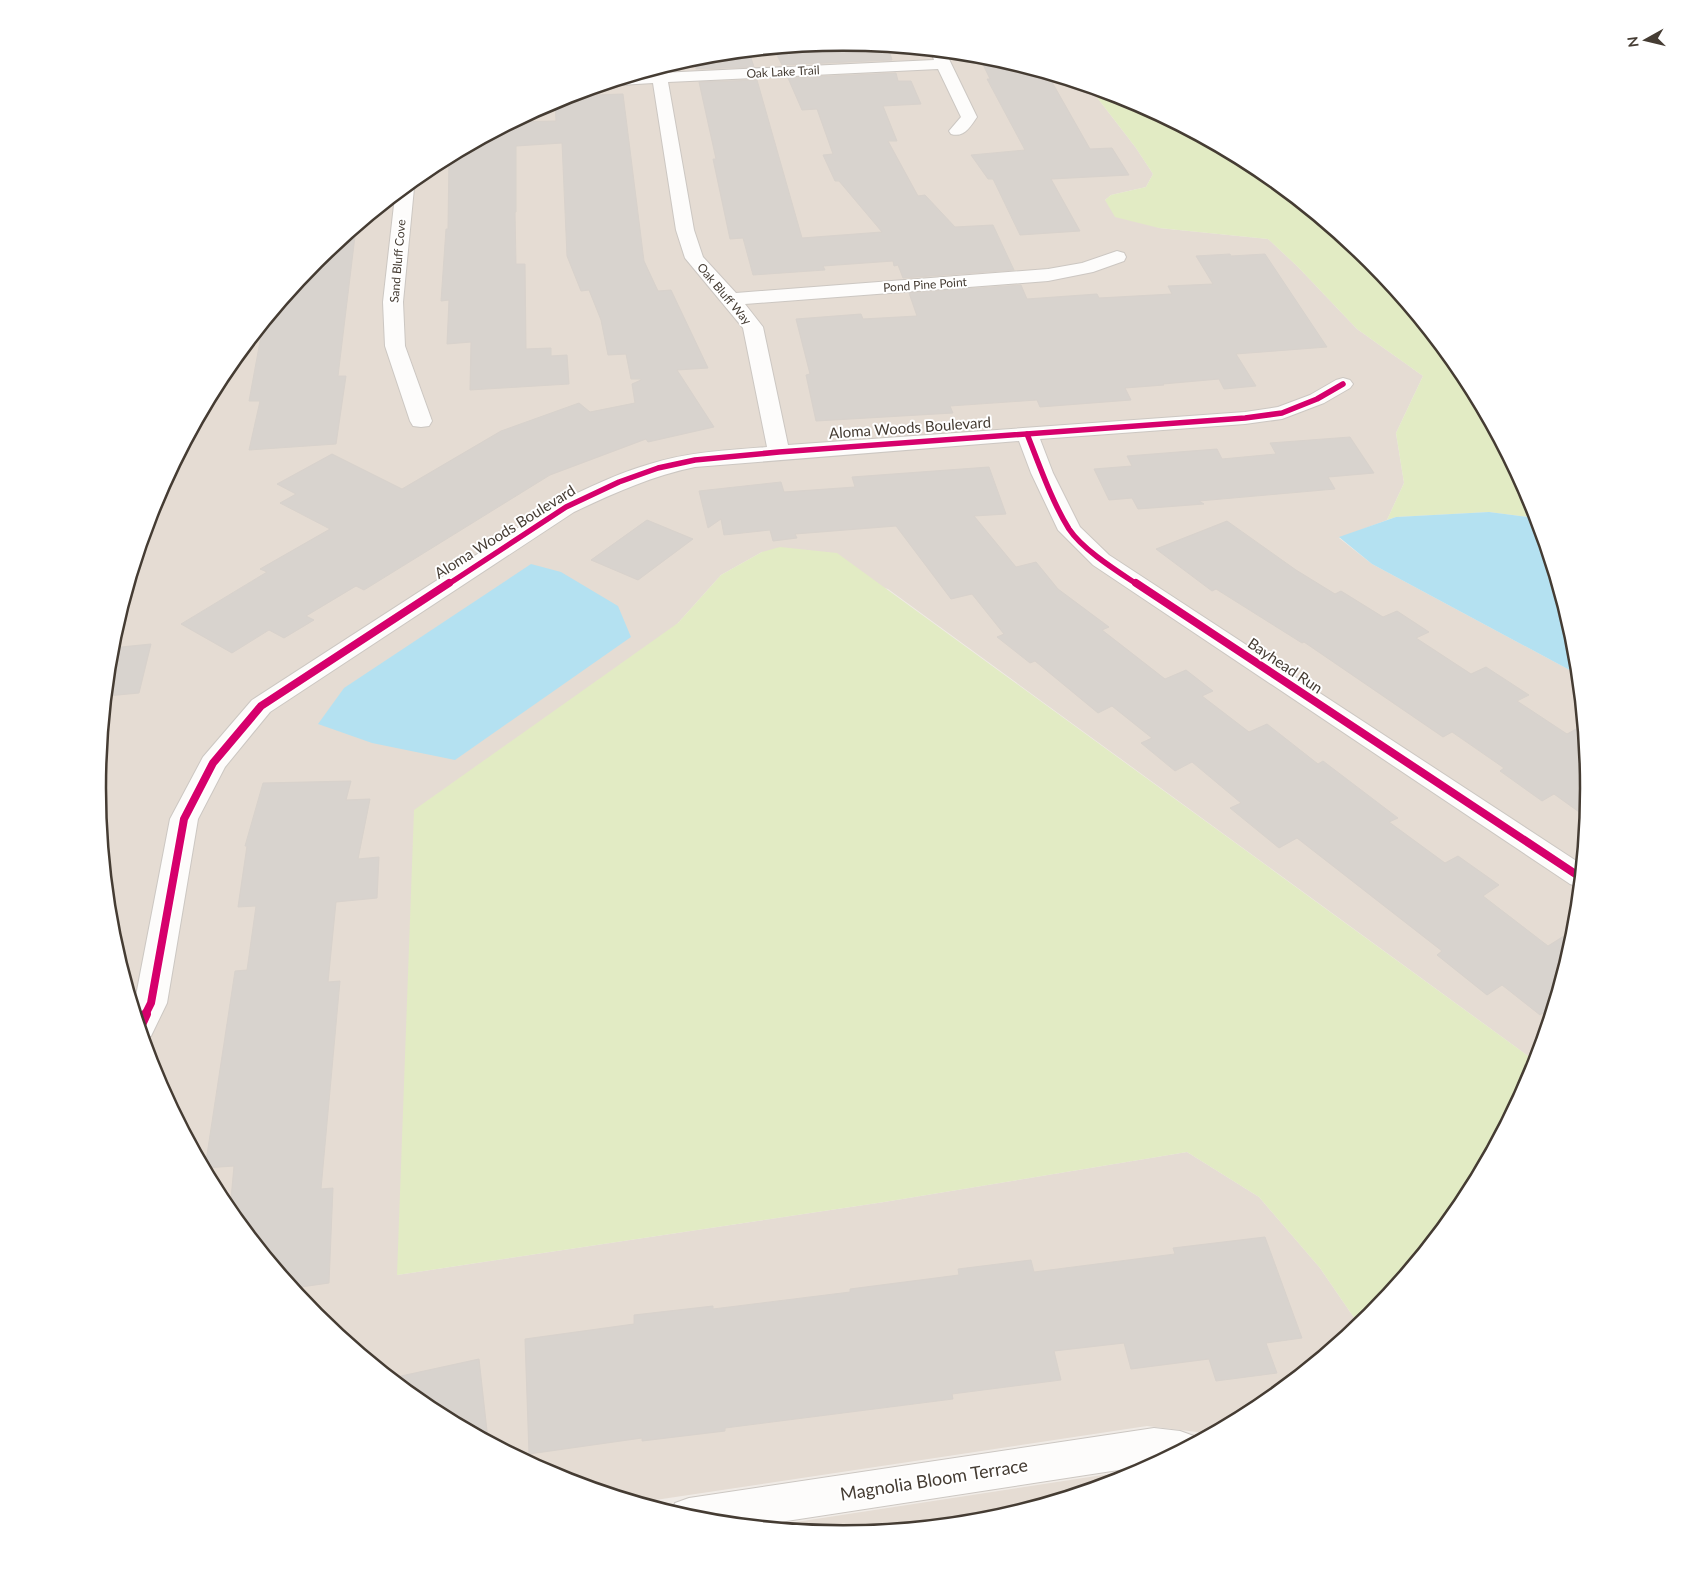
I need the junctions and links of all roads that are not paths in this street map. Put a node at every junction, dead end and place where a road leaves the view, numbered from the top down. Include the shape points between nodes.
1 (940, 58) edge
2 (942, 58) edge
3 (660, 78) junction
4 (643, 79) edge
5 (957, 130) dead end
6 (404, 196) edge
7 (1117, 257) dead end
8 (731, 299) junction
9 (1343, 384) dead end
10 (421, 421) dead end
11 (1026, 434) junction
12 (779, 452) junction
13 (1574, 873) edge
14 (143, 1020) edge
15 (1171, 1448) edge
16 (714, 1513) edge

1 - 3 street, Oak Lake Trail
2 - 5 street via 969,117
3 - 4 street, Oak Lake Trail
3 - 8 street, Oak Bluff Way via 685,230 694,258
6 - 10 street, Sand Bluff Cove via 393,302 395,346
7 - 8 street, Pond Pine Point via 1086,268 1048,275
8 - 12 street, Oak Bluff Way via 753,327
9 - 11 street, Aloma Woods Boulevard via 1282,413
11 - 12 street, Aloma Woods Boulevard
11 - 13 street, Bayhead Run via 1070,530 1101,560
12 - 14 street, Aloma Woods Boulevard via 695,460 658,468 566,506 261,706 213,763 184,818 151,1003
15 - 16 street, Magnolia Bloom Terrace via 1154,1446

